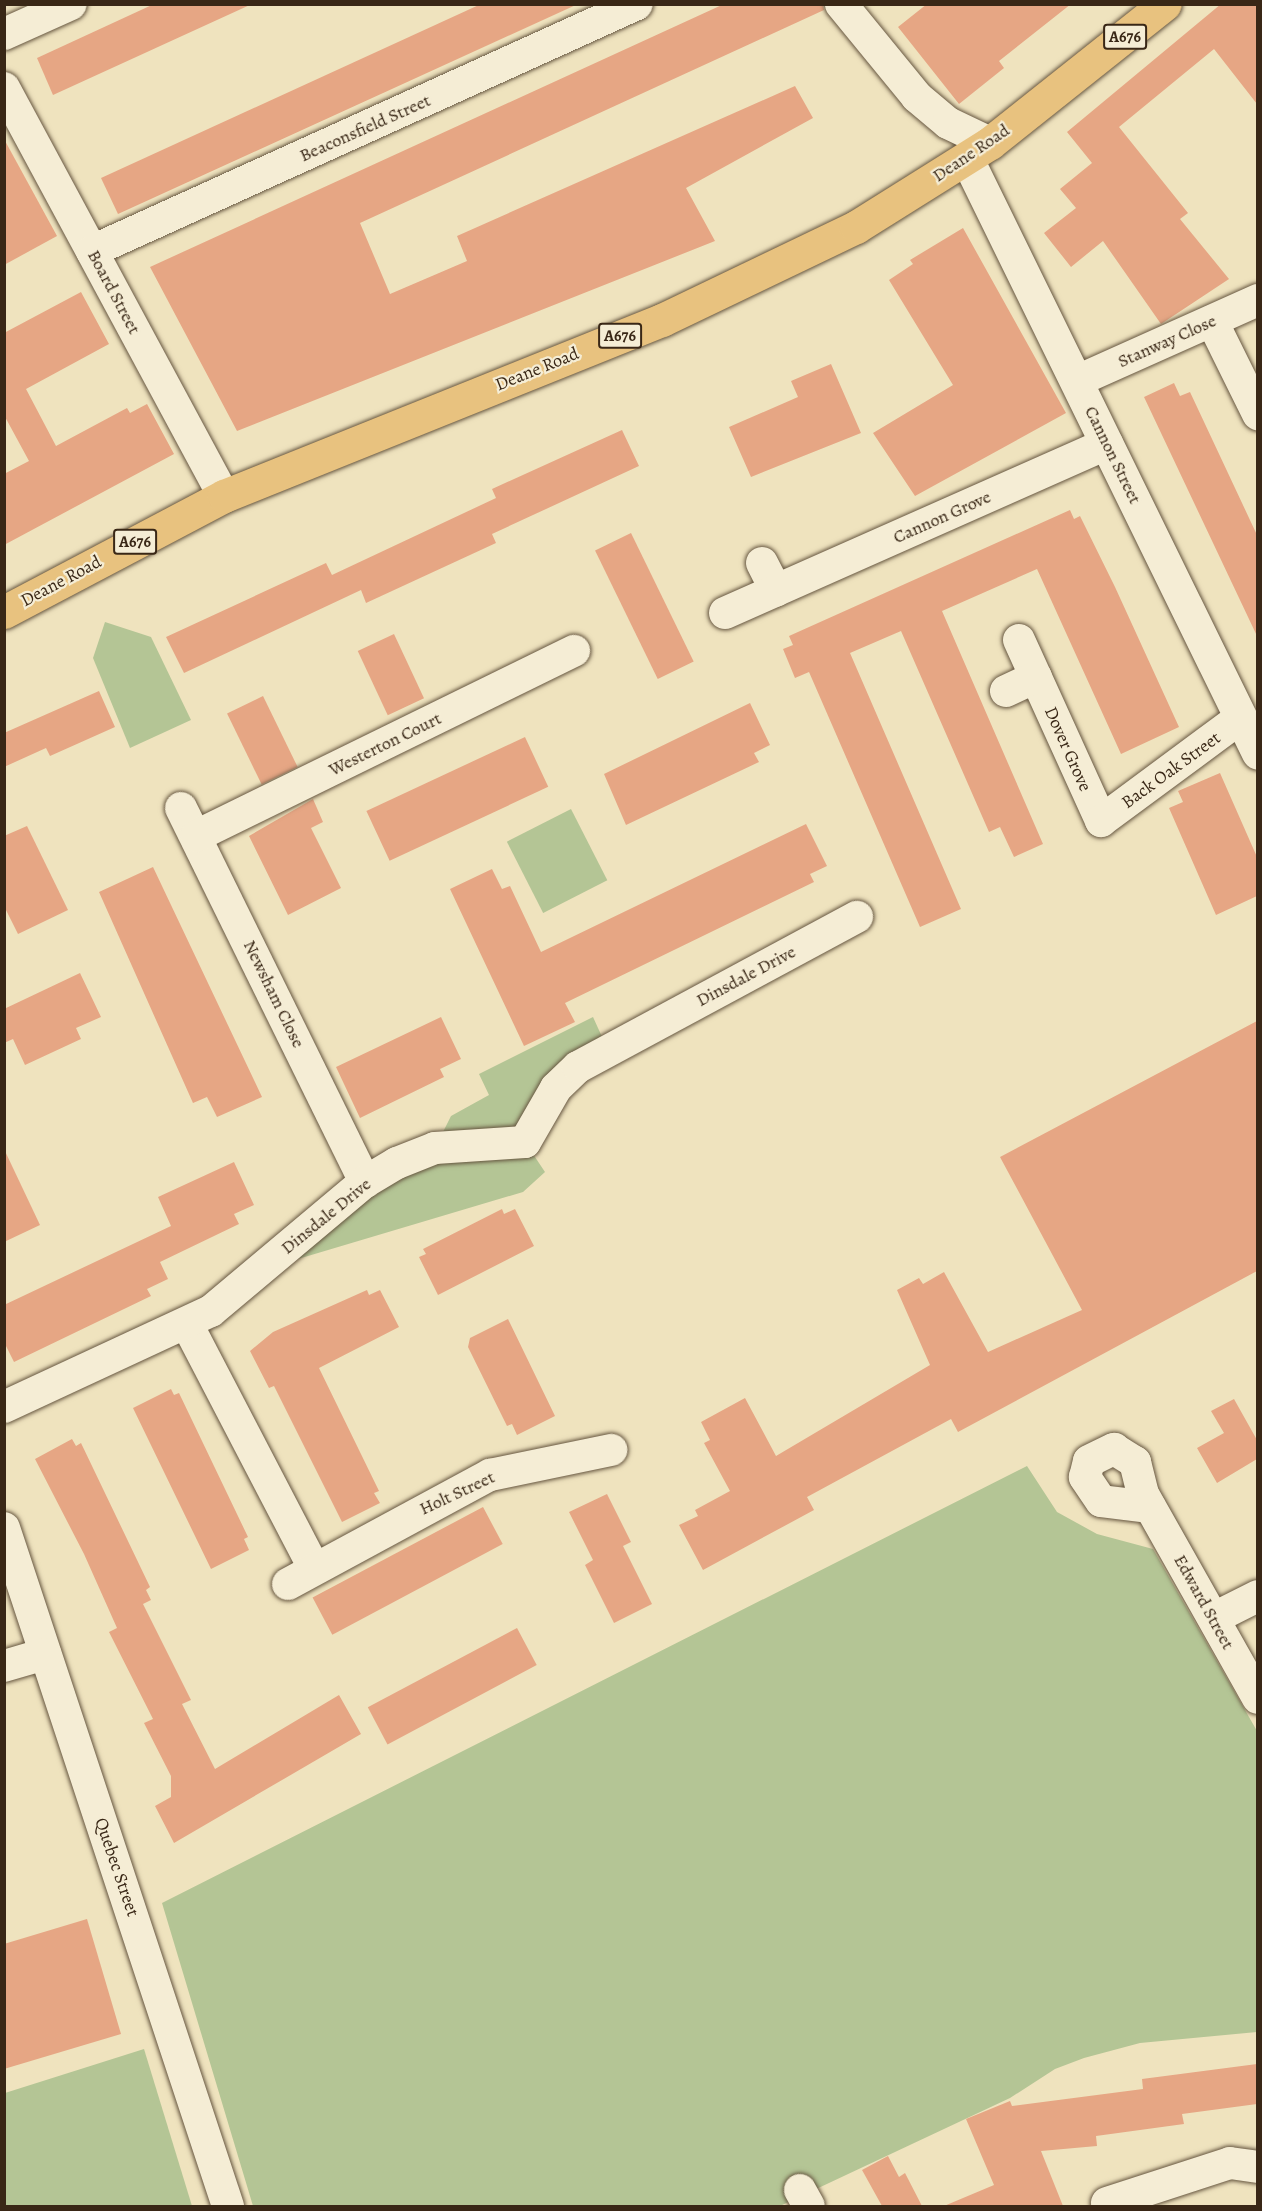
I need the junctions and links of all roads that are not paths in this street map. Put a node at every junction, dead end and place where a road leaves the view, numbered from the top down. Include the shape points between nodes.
1 (71, 4) edge
2 (637, 4) edge
3 (840, 4) edge
4 (1165, 4) edge
5 (7, 27) edge
6 (4, 88) edge
7 (978, 151) junction
8 (92, 252) junction
9 (1257, 300) edge
10 (1212, 321) junction
11 (1077, 381) junction
12 (1257, 414) edge
13 (1107, 444) junction
14 (224, 496) junction
15 (762, 563) dead end
16 (776, 591) junction
17 (4, 612) edge
18 (725, 614) dead end
19 (1019, 640) dead end
20 (574, 651) dead end
21 (1036, 677) junction
22 (1006, 691) dead end
23 (1240, 718) junction
24 (1257, 753) edge
25 (181, 808) dead end
26 (1101, 821) joint
27 (196, 836) junction
28 (857, 917) dead end
29 (365, 1182) junction
30 (187, 1324) junction
31 (4, 1407) edge
32 (611, 1450) dead end
33 (1150, 1507) dead end
34 (4, 1528) edge
35 (1257, 1596) edge
36 (1214, 1618) junction
37 (45, 1654) junction
38 (4, 1666) edge
39 (1257, 1698) edge
40 (1257, 2167) edge
41 (1107, 2203) dead end
42 (228, 2206) edge

1 - 5 street
2 - 8 street, Beaconsfield Street
3 - 7 street via 917,97
4 - 7 main road, Deane Road / A676
6 - 8 street, Board Street
7 - 11 street, Cannon Street
7 - 14 main road, Deane Road / A676 via 856,227 744,285
8 - 14 street, Board Street
9 - 10 street, Stanway Close
10 - 11 street, Stanway Close
10 - 12 street
11 - 13 street, Cannon Street
13 - 16 street, Cannon Grove
13 - 23 street, Cannon Street
14 - 17 main road, Deane Road / A676
15 - 16 street
16 - 18 street, Cannon Grove
19 - 21 street, Dover Grove
20 - 27 street, Westerton Court
21 - 22 street
21 - 26 street, Dover Grove
23 - 24 street, Cannon Street
23 - 26 street, Back Oak Street
25 - 27 street, Newsham Close
27 - 29 street, Newsham Close
28 - 29 street, Dinsdale Drive via 578,1067 556,1088 525,1142 429,1149
29 - 30 street, Dinsdale Drive via 211,1311
30 - 31 street, Dinsdale Drive
30 - 32 street, Holt Street via 301,1575 490,1475
33 - 36 street, Edward Street
34 - 37 street, Quebec Street
35 - 36 street
36 - 39 street, Edward Street
37 - 38 street
37 - 42 street, Quebec Street
40 - 41 street via 1230,2163

